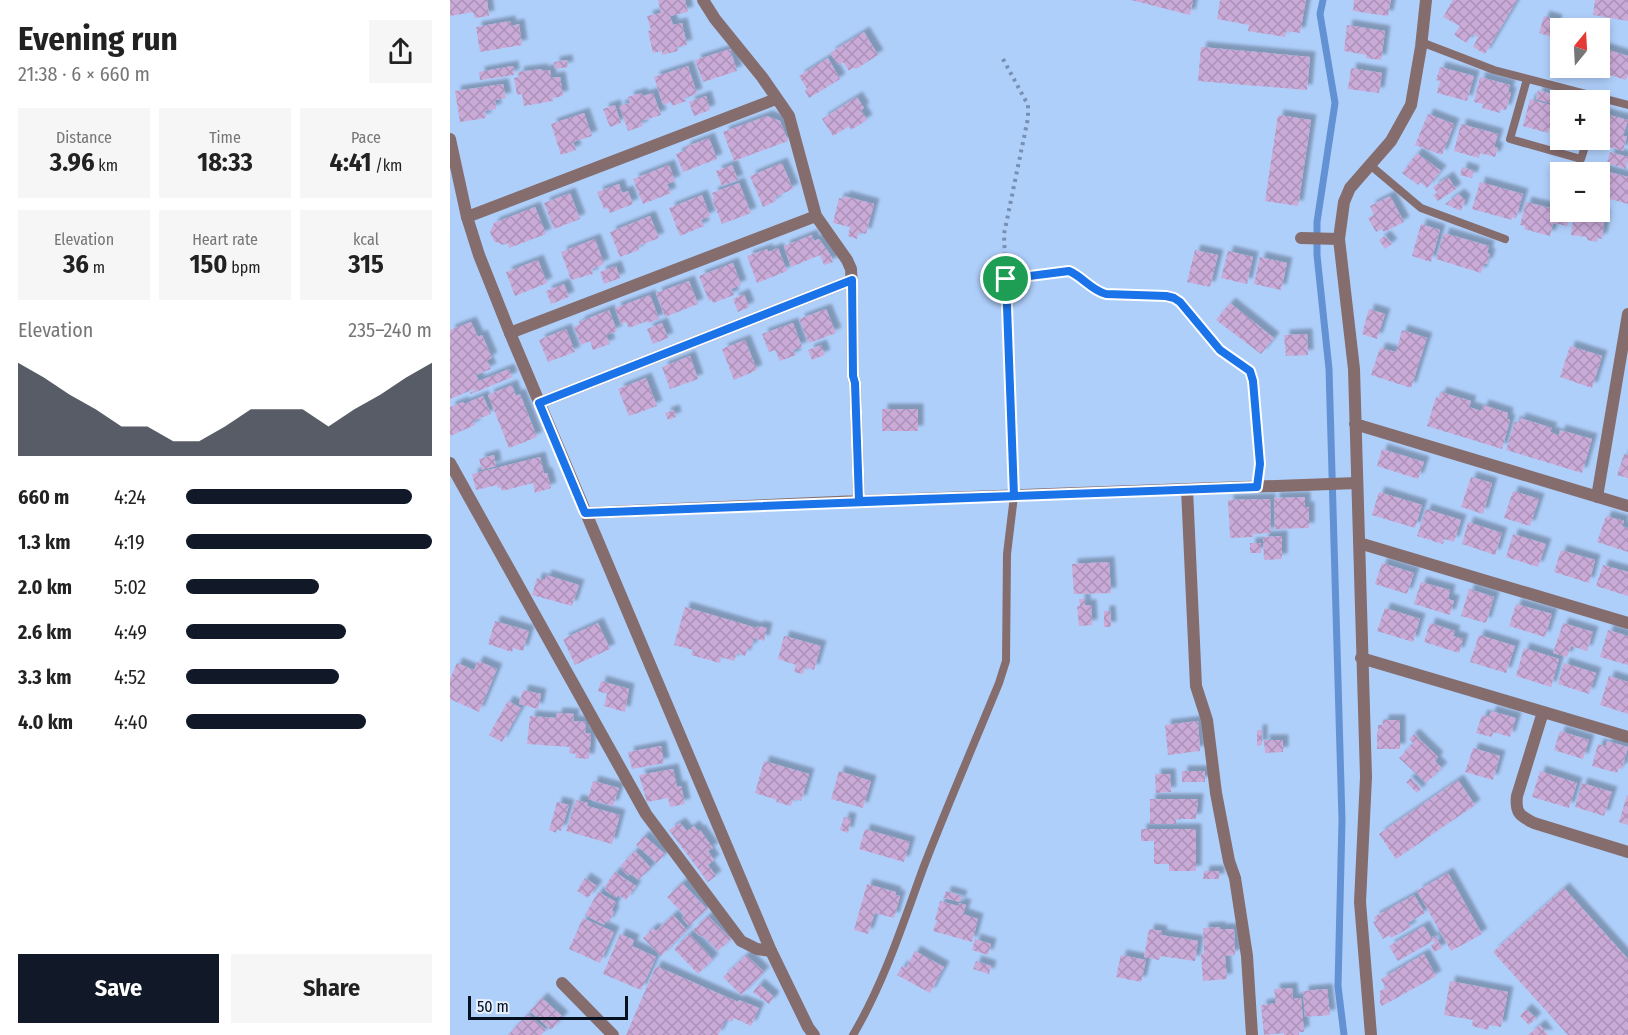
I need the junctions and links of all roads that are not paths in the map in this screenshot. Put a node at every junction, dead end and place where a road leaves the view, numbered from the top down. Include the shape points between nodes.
1 (703, 0) edge
2 (1426, 0) edge
3 (1421, 42) junction
4 (1527, 79) junction
5 (1567, 90) edge
6 (776, 99) junction
7 (1610, 101) edge
8 (1628, 105) edge
9 (450, 139) edge
10 (1584, 150) edge
11 (1370, 165) junction
12 (456, 186) edge
13 (816, 216) junction
14 (467, 217) junction
15 (1301, 238) dead end
16 (1335, 239) junction
17 (1505, 239) dead end
18 (852, 280) junction
19 (1628, 314) edge
20 (510, 333) junction
21 (539, 403) junction
22 (1355, 424) junction
23 (450, 463) edge
24 (1353, 483) junction
25 (1186, 489) junction
26 (1014, 496) junction
27 (1597, 497) junction
28 (859, 501) junction
29 (1628, 506) edge
30 (585, 513) junction
31 (1359, 543) junction
32 (1628, 623) edge
33 (1361, 657) junction
34 (1543, 712) junction
35 (1628, 737) edge
36 (1628, 852) edge
37 (771, 951) junction
38 (562, 983) dead end
39 (808, 1032) edge
40 (613, 1035) edge
41 (853, 1035) edge
42 (1252, 1035) edge
43 (1371, 1035) edge

1 - 6 street
2 - 3 street
3 - 4 lane
3 - 11 street via 1411,105 1391,141
4 - 5 lane
4 - 10 lane via 1510,139 1581,159
6 - 13 street via 789,116
6 - 14 street
7 - 8 lane
9 - 12 street
11 - 16 street via 1350,188
11 - 17 lane via 1421,208
12 - 14 street
13 - 18 street via 847,261
13 - 20 street
14 - 20 street
15 - 16 street
16 - 22 street via 1354,369
18 - 21 street
18 - 28 street
19 - 27 street
20 - 21 street
21 - 30 street
22 - 24 street
22 - 27 street
23 - 37 street via 646,814 741,941 757,950
24 - 25 street
24 - 31 street
25 - 26 street
25 - 42 street via 1196,686 1208,720 1216,793 1235,878 1247,956
26 - 28 street
26 - 41 lane via 1007,554 1006,661 889,959
27 - 29 street
28 - 30 street
30 - 37 street
31 - 32 street
31 - 33 street
33 - 34 street
33 - 43 street via 1366,777 1360,902
34 - 35 street
34 - 36 street via 1518,796 1516,806 1521,817
37 - 39 street
38 - 40 street

